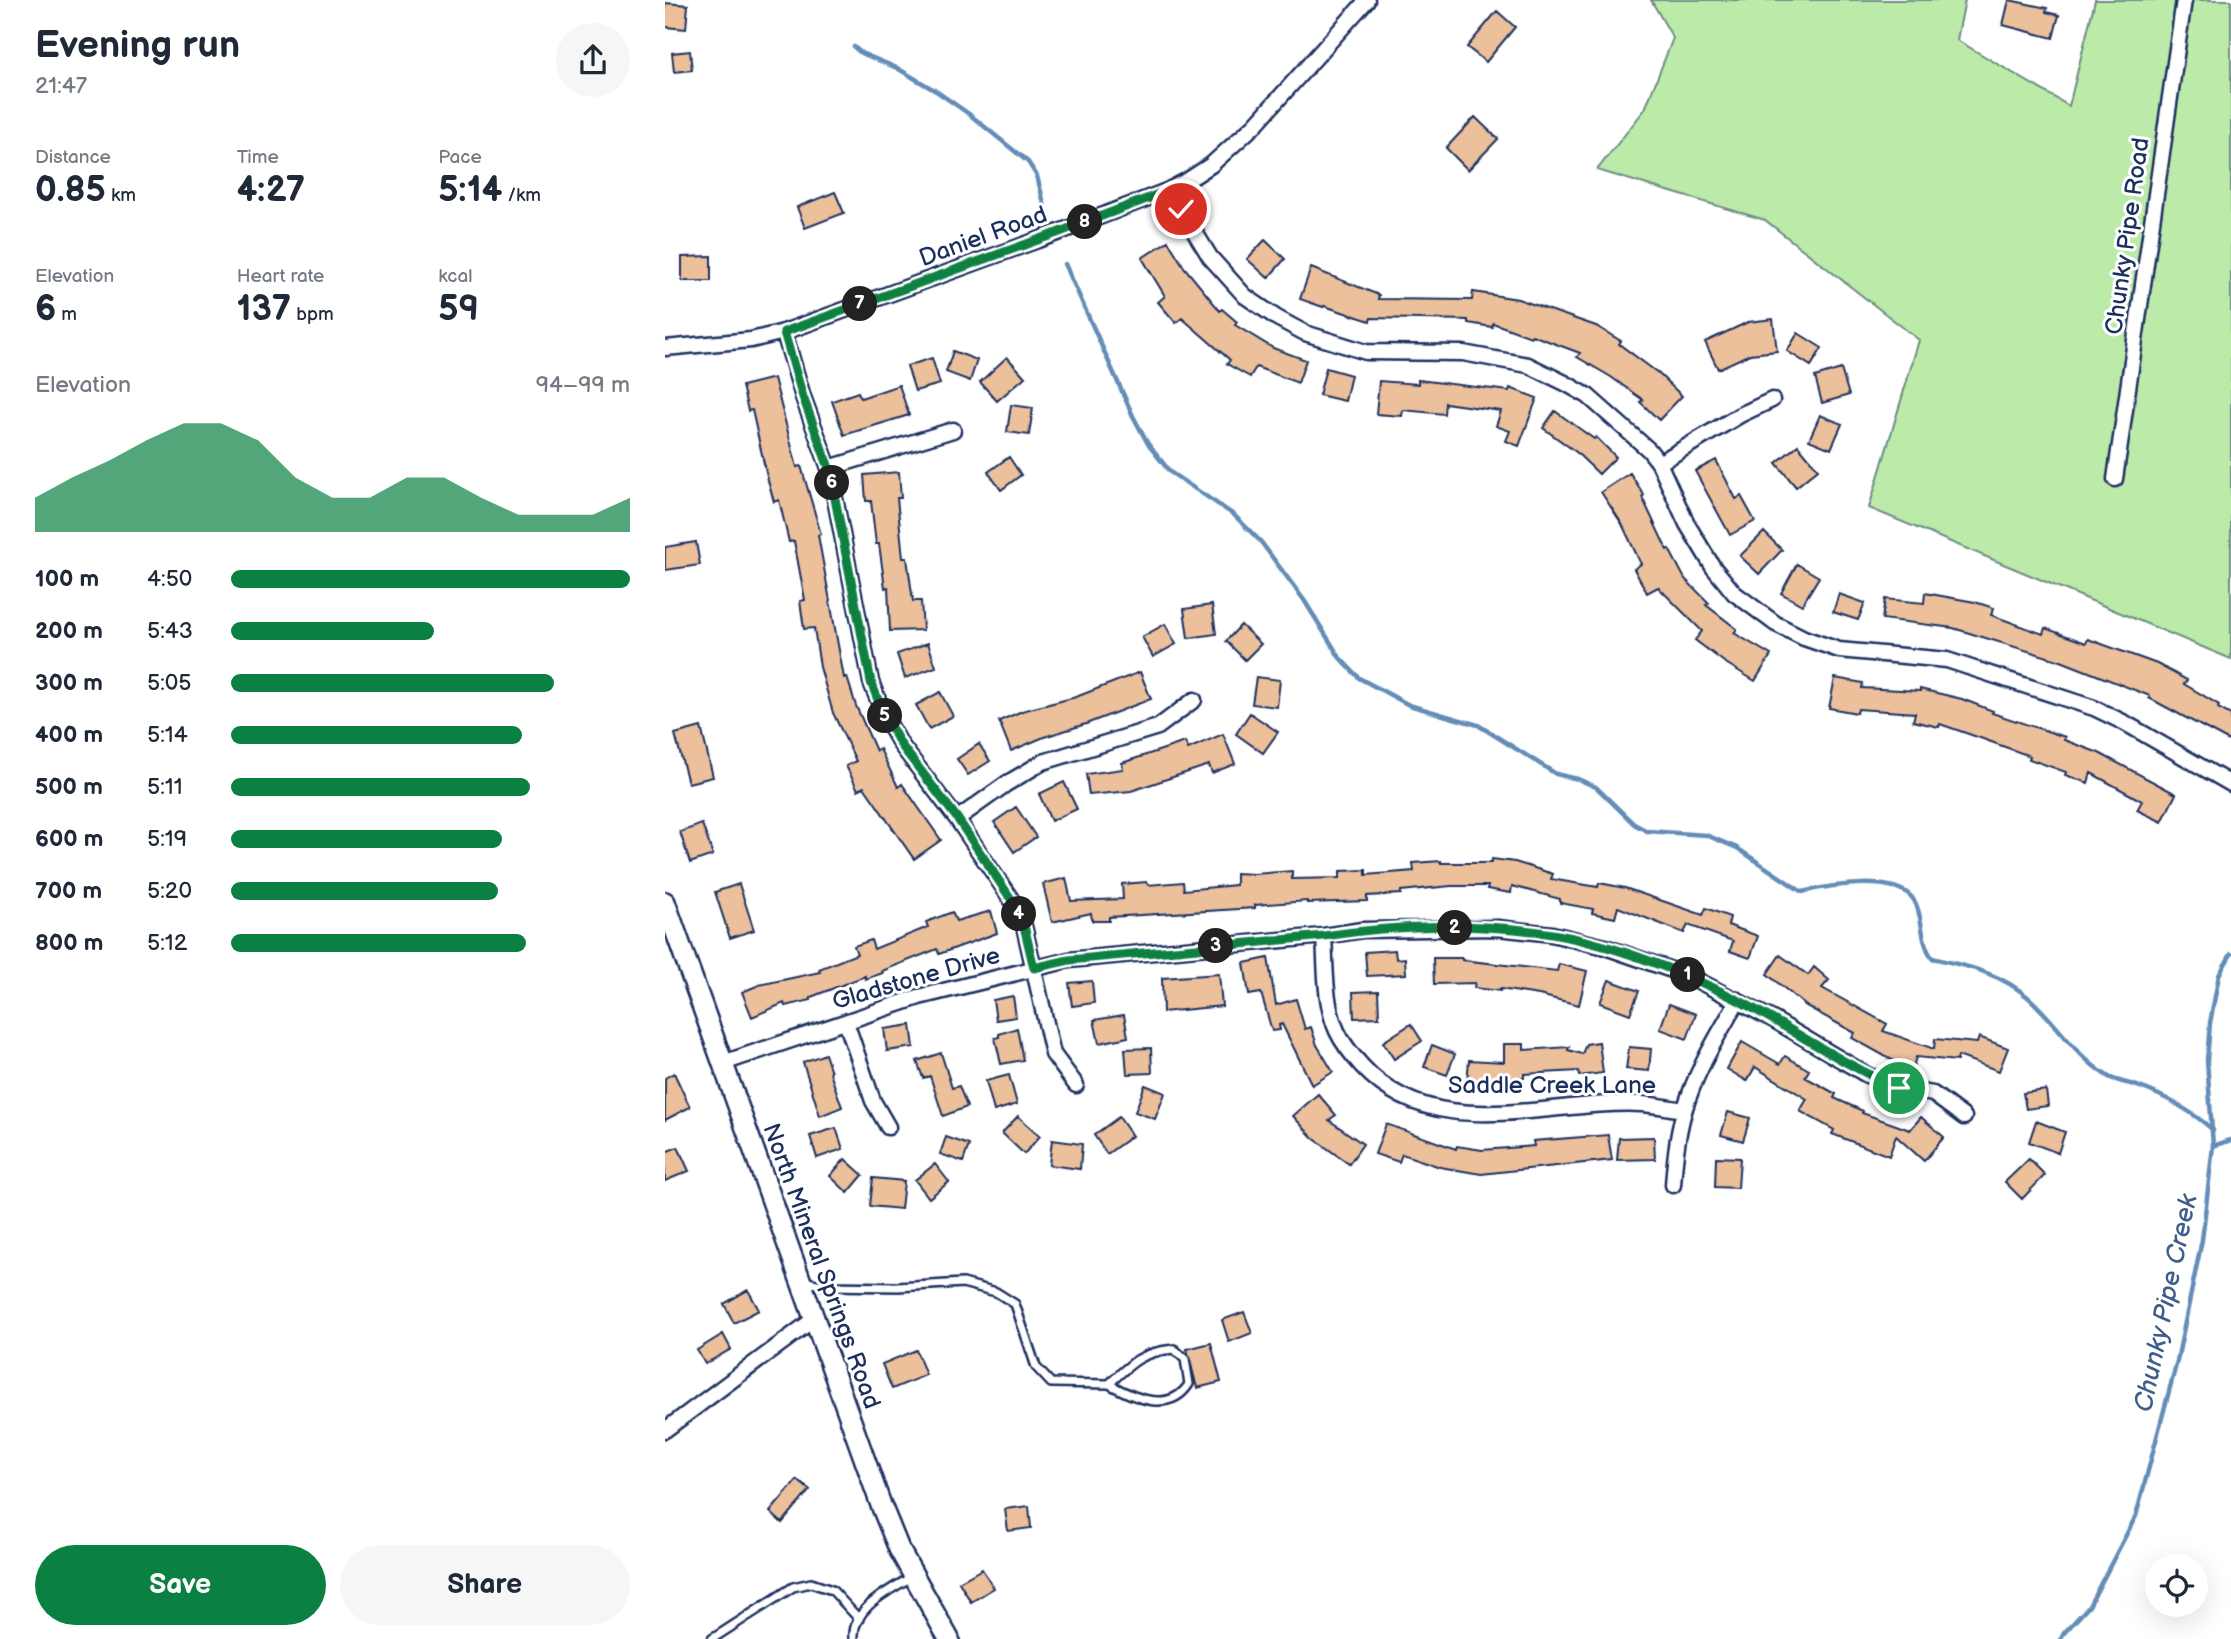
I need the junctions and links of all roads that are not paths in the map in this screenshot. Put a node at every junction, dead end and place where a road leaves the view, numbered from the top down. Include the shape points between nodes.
1 (1367, 0) edge
2 (2184, 0) edge
3 (1170, 190) junction
4 (784, 332) junction
5 (665, 348) edge
6 (1772, 400) dead end
7 (953, 429) dead end
8 (1659, 463) junction
9 (829, 468) junction
10 (2115, 479) dead end
11 (1193, 700) dead end
12 (2231, 784) edge
13 (957, 818) junction
14 (665, 903) edge
15 (1324, 936) junction
16 (1034, 968) junction
17 (1738, 1000) junction
18 (846, 1022) junction
19 (723, 1063) junction
20 (1076, 1085) dead end
21 (1684, 1110) junction
22 (1964, 1117) dead end
23 (888, 1127) dead end
24 (1673, 1185) dead end
25 (802, 1281) junction
26 (814, 1319) junction
27 (1109, 1384) junction
28 (665, 1430) edge
29 (913, 1576) junction
30 (859, 1619) junction
31 (712, 1639) edge
32 (854, 1639) edge
33 (949, 1639) edge

1 - 3 street, Daniel Road via 1240,139
2 - 10 street, Chunky Pipe Road
3 - 4 street, Daniel Road
3 - 8 street via 1210,257 1245,296 1277,318 1305,333 1366,352 1463,353 1528,365 1588,396
4 - 5 street, Daniel Road via 751,340
4 - 9 street
6 - 8 street
7 - 9 street
8 - 12 street via 1713,567 1734,593 1776,624 1839,650 1947,660 2094,708
9 - 13 street via 871,682 901,745
11 - 13 street via 1158,727 1043,762
13 - 16 street via 1013,902
14 - 19 street, North Mineral Springs Road
15 - 16 street, Gladstone Drive via 1069,960
15 - 17 street, Gladstone Drive via 1362,930 1448,928 1552,934 1689,976
15 - 21 street, Saddle Creek Lane via 1327,995 1337,1031 1372,1077 1396,1095 1463,1114 1641,1104
16 - 18 street, Gladstone Drive via 919,997
16 - 20 street via 1053,1054
17 - 21 street via 1699,1070
17 - 22 street, Gladstone Drive via 1867,1075 1899,1088 1933,1094
18 - 19 street, Gladstone Drive
18 - 23 street via 873,1101
19 - 25 street, North Mineral Springs Road
21 - 24 street
25 - 26 street, North Mineral Springs Road
25 - 27 lane via 898,1287 963,1283 996,1292 1014,1304 1036,1367 1051,1383
26 - 28 street
26 - 29 street, North Mineral Springs Road via 881,1505
27 - 27 lane via 1152,1351 1174,1349 1185,1359 1189,1384 1170,1401 1132,1397
29 - 30 lane via 867,1607
29 - 33 street, North Mineral Springs Road
30 - 31 lane via 832,1590 811,1583 793,1587
30 - 32 lane

